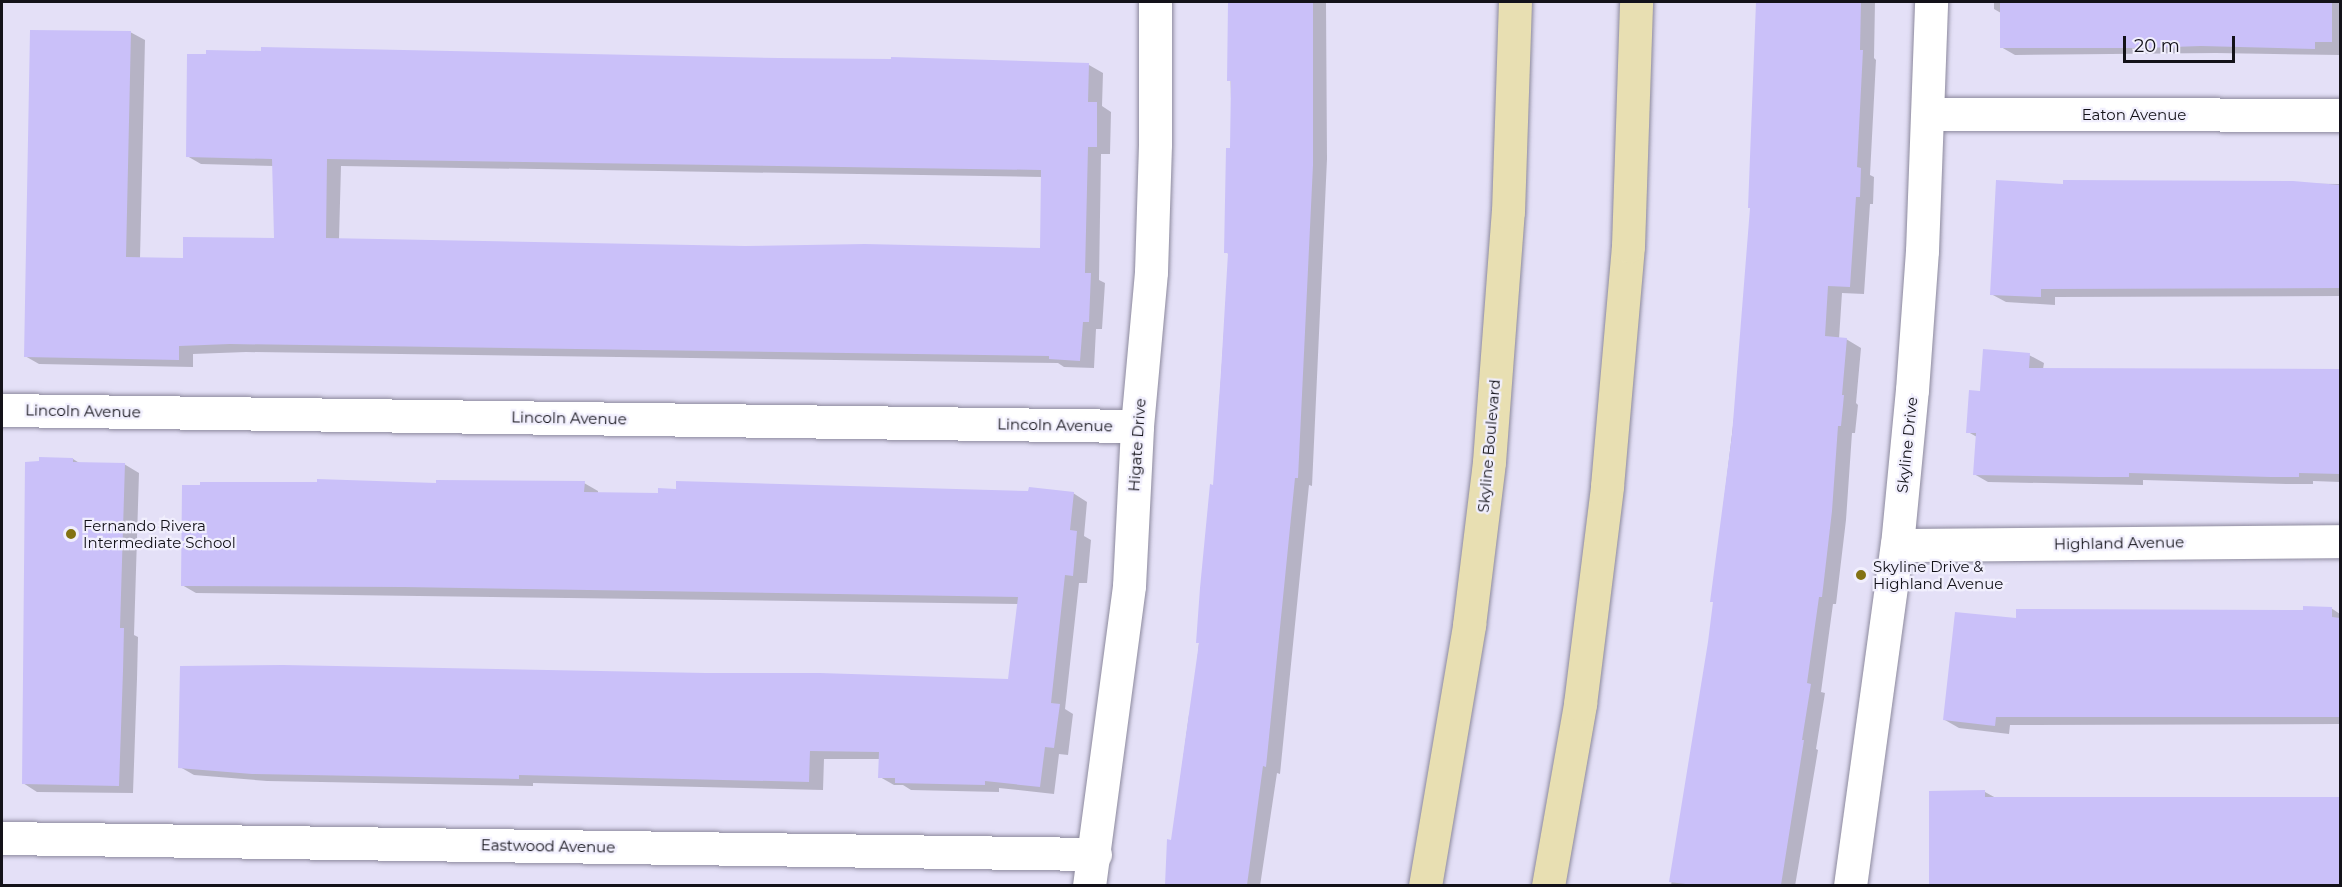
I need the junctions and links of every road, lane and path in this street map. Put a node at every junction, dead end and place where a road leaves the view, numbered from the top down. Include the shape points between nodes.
1 (1155, 2) edge
2 (1515, 2) edge
3 (1636, 2) edge
4 (1931, 2) edge
5 (1928, 114) junction
6 (2340, 115) edge
7 (2, 410) edge
8 (1137, 426) junction
9 (2340, 541) edge
10 (1897, 545) junction
11 (2, 838) edge
12 (1092, 870) edge
13 (1425, 885) edge
14 (1548, 885) edge
15 (1850, 885) edge

1 - 8 street, Higate Drive via 1151,272
2 - 13 main road, Skyline Boulevard via 1508,212 1489,462 1469,626
3 - 14 main road via 1631,199 1614,413 1581,692
4 - 5 street, Skyline Drive
5 - 6 street, Eaton Avenue
5 - 10 street, Skyline Drive via 1912,390
7 - 8 street, Lincoln Avenue
8 - 12 street, Higate Drive via 1130,586
9 - 10 street, Highland Avenue
10 - 15 street, Skyline Drive
11 - 12 street, Eastwood Avenue

